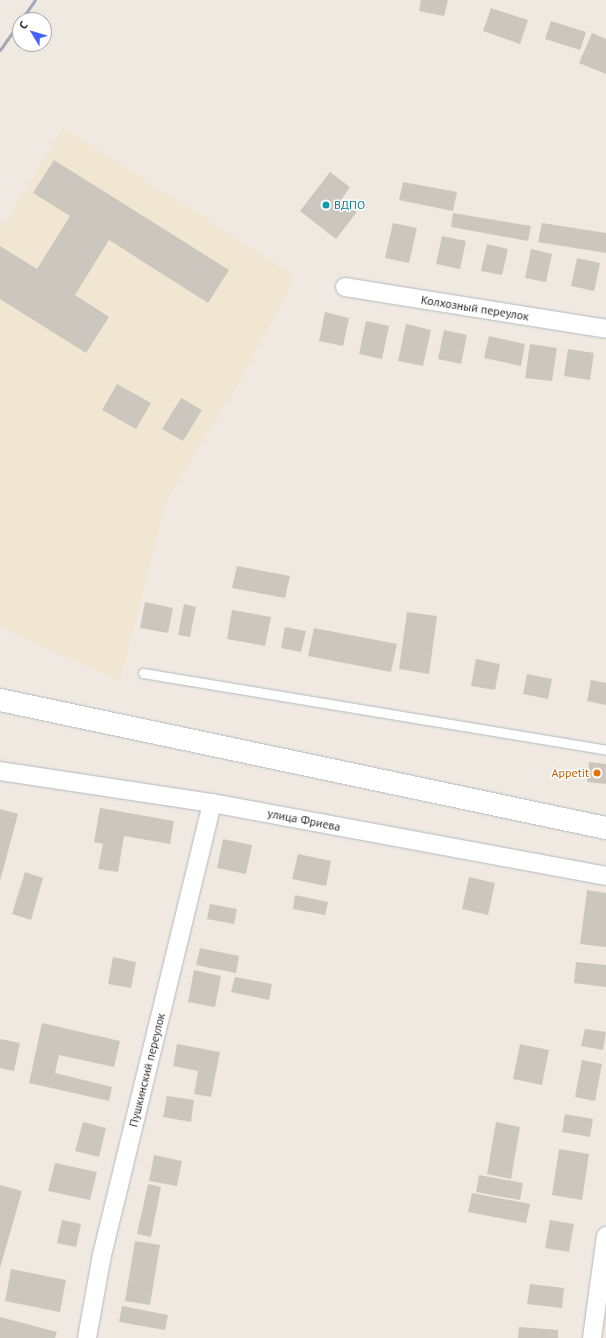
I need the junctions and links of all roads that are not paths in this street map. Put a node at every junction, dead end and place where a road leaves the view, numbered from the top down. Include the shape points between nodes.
1 (345, 287) dead end
2 (606, 329) edge
3 (143, 672) dead end
4 (0, 700) edge
5 (606, 750) edge
6 (0, 771) edge
7 (212, 803) junction
8 (606, 828) edge
9 (606, 876) edge
10 (606, 1236) edge
11 (87, 1338) edge
12 (592, 1338) edge

1 - 2 street, Колхозный переулок
3 - 5 lane
4 - 8 main road
6 - 7 street, улица Фриева
7 - 9 street, улица Фриева
7 - 11 street, Пушкинский переулок via 102,1255
10 - 12 street

